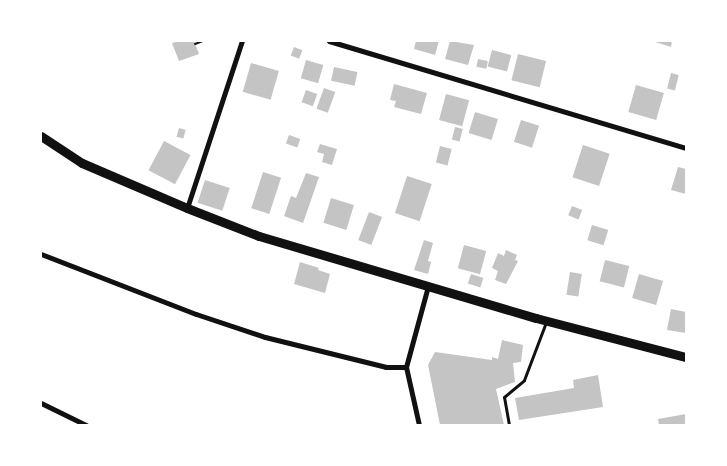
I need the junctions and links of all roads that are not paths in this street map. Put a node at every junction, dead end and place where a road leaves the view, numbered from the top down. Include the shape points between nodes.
1 (242, 41) edge
2 (329, 41) edge
3 (41, 136) edge
4 (686, 148) edge
5 (187, 208) junction
6 (41, 254) edge
7 (428, 286) junction
8 (547, 321) junction
9 (686, 357) edge
10 (406, 367) junction
11 (41, 403) edge
12 (86, 425) edge
13 (419, 425) edge
14 (509, 425) edge

1 - 5 street
2 - 4 street
3 - 5 street via 82,163
5 - 7 street via 259,236
6 - 10 street via 265,337 386,367
7 - 8 street
7 - 10 street
8 - 9 street
8 - 14 lane via 524,380 504,397
10 - 13 street
11 - 12 street

